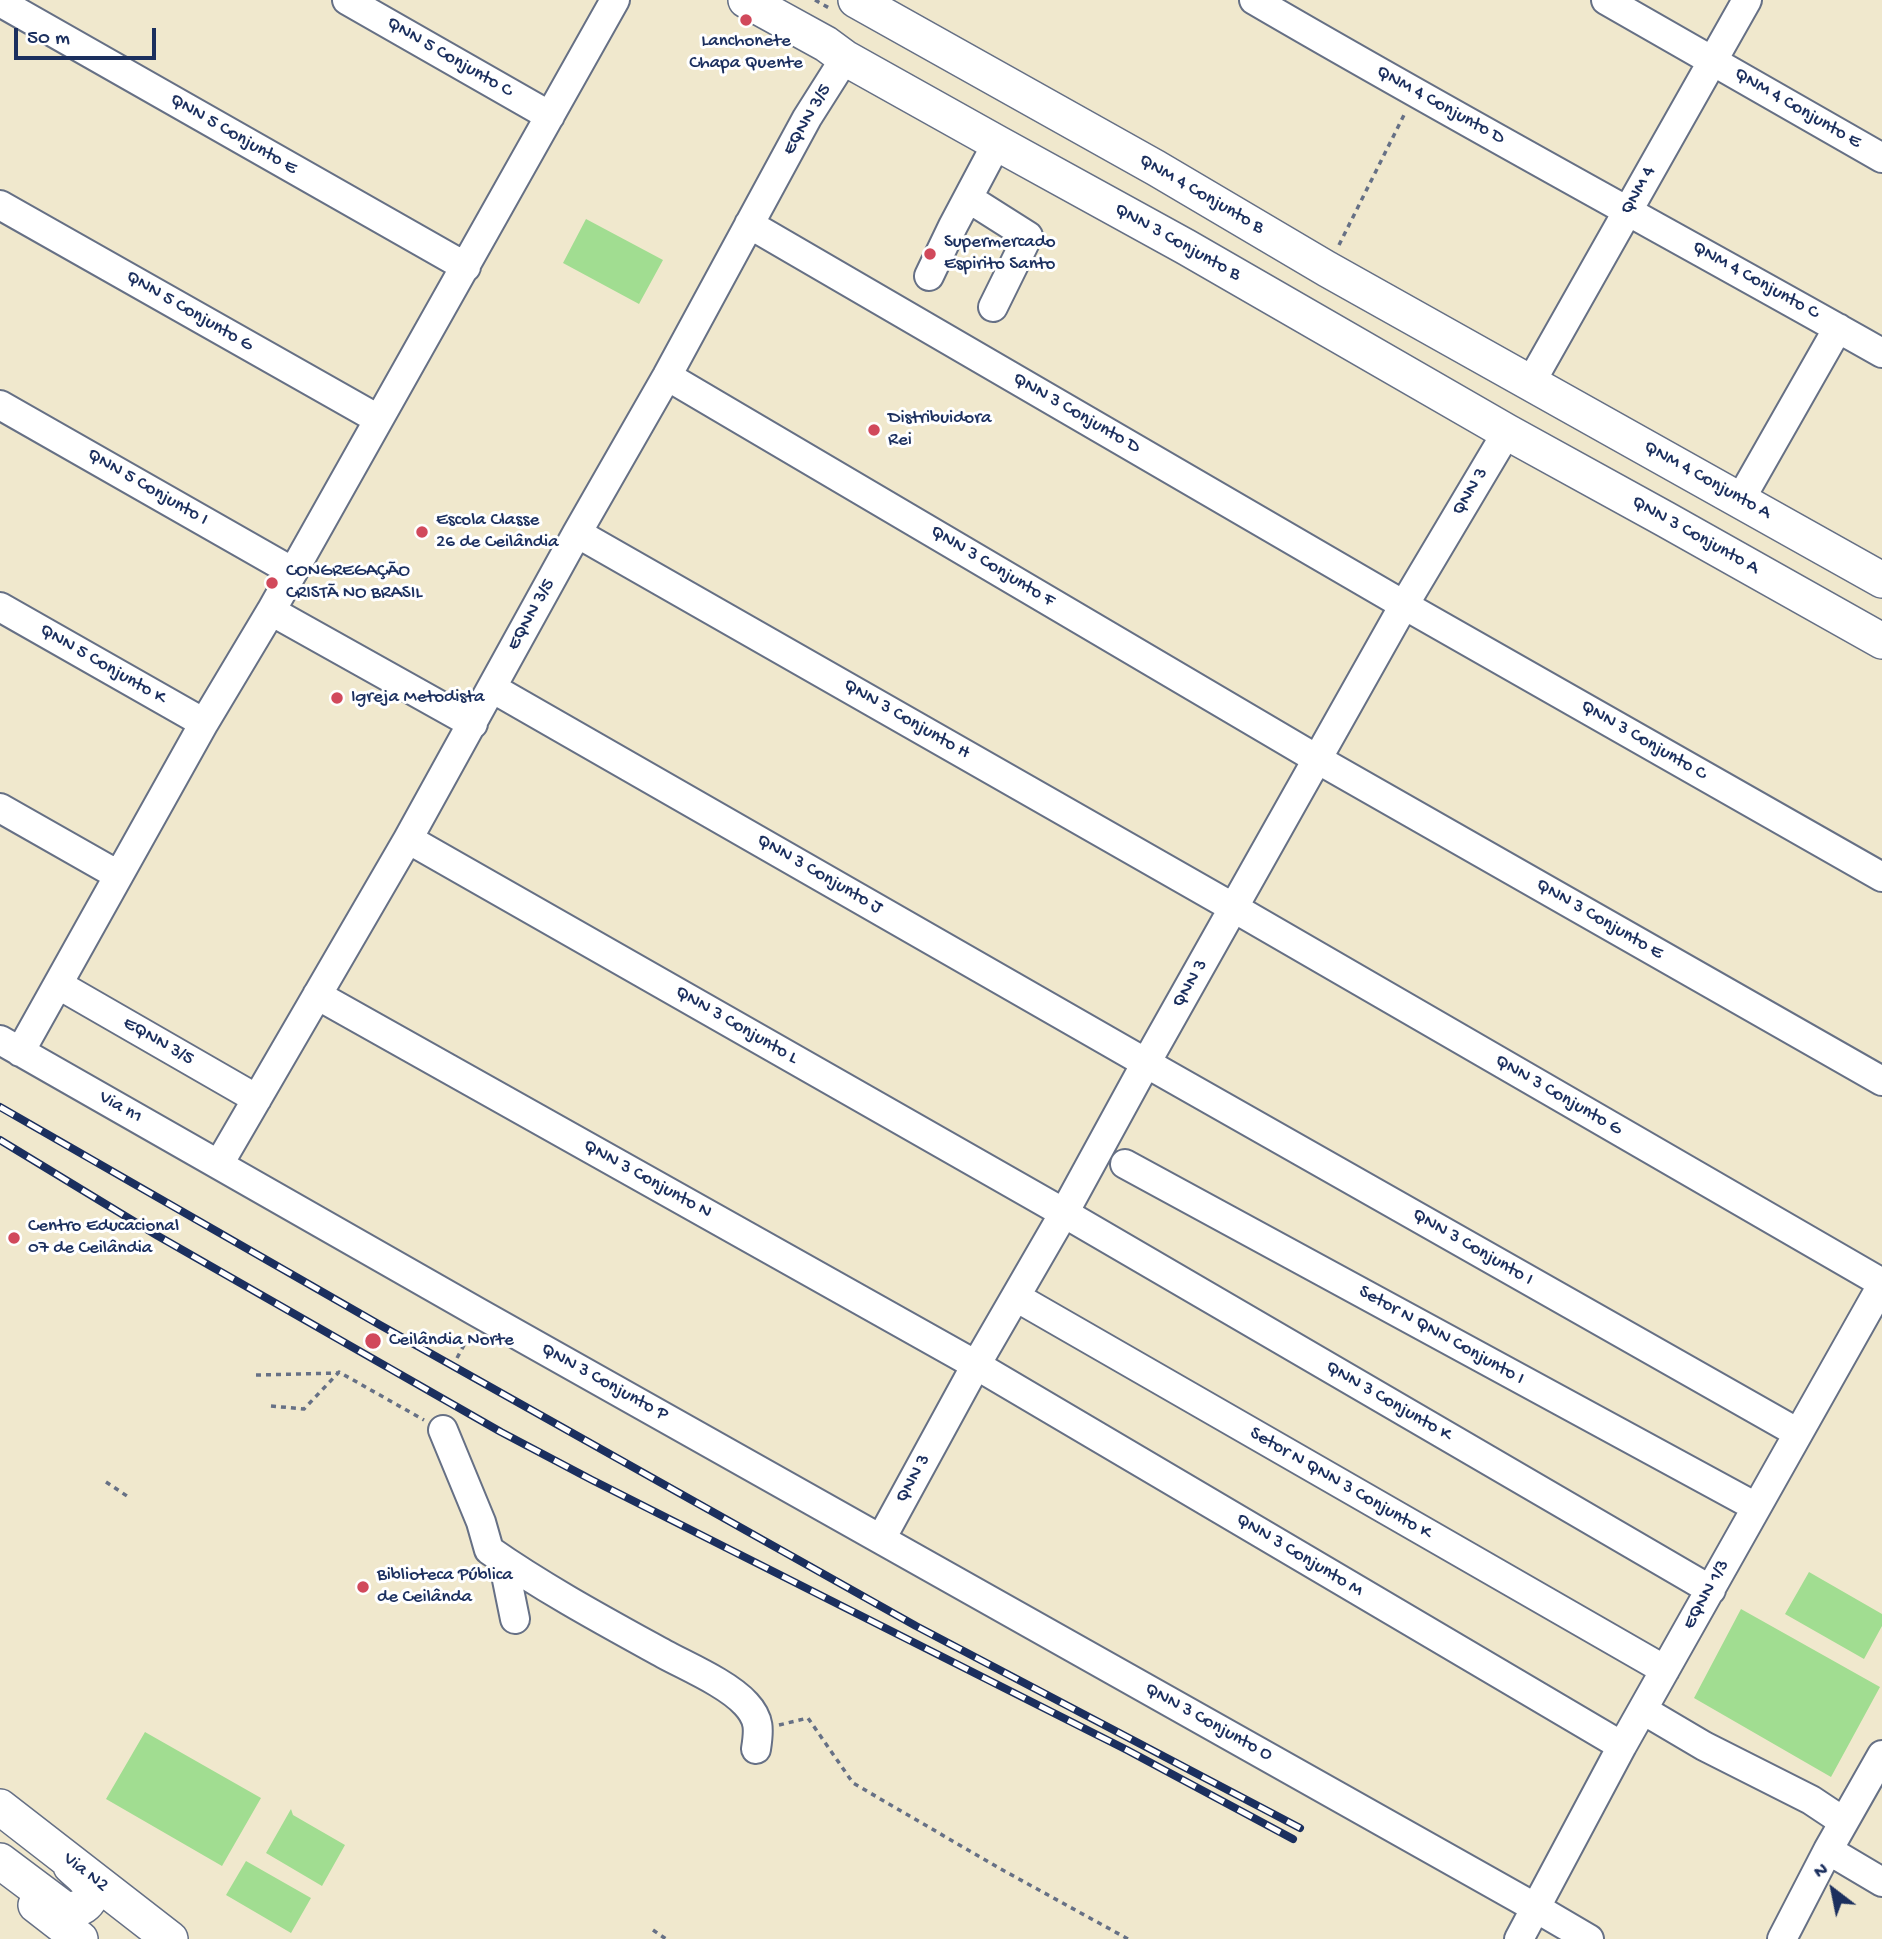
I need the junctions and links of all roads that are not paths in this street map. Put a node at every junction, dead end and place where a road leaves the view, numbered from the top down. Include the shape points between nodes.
1 (347, 0) edge
2 (615, 0) edge
3 (746, 0) edge
4 (1254, 0) edge
5 (1606, 0) edge
6 (1747, 0) edge
7 (0, 2) edge
8 (868, 3) edge
9 (845, 58) junction
10 (1712, 61) junction
11 (943, 113) junction
12 (550, 116) junction
13 (997, 143) junction
14 (1882, 158) edge
15 (1156, 168) junction
16 (968, 198) junction
17 (0, 205) edge
18 (1628, 210) junction
19 (749, 224) junction
20 (1186, 247) junction
21 (466, 267) junction
22 (929, 276) dead end
23 (1371, 293) junction
24 (993, 307) dead end
25 (1838, 328) junction
26 (1882, 353) edge
27 (667, 376) junction
28 (1531, 382) junction
29 (0, 405) edge
30 (378, 419) junction
31 (1507, 432) junction
32 (1740, 500) junction
33 (1665, 519) junction
34 (577, 533) junction
35 (293, 572) junction
36 (1874, 576) edge
37 (1404, 605) junction
38 (0, 607) edge
39 (271, 611) junction
40 (1882, 641) edge
41 (492, 688) junction
42 (204, 723) junction
43 (473, 724) junction
44 (1317, 759) junction
45 (0, 808) edge
46 (408, 839) junction
47 (118, 875) junction
48 (1882, 877) edge
49 (1234, 908) junction
50 (59, 985) junction
51 (317, 995) junction
52 (10, 1046) edge
53 (1146, 1063) junction
54 (1882, 1081) edge
55 (257, 1099) junction
56 (219, 1164) junction
57 (1125, 1164) dead end
58 (1064, 1213) junction
59 (1882, 1284) edge
60 (1016, 1297) junction
61 (976, 1365) junction
62 (443, 1430) road end
63 (1798, 1433) junction
64 (1756, 1507) junction
65 (881, 1539) junction
66 (503, 1560) junction
67 (1711, 1590) junction
68 (515, 1619) dead end
69 (1665, 1670) junction
70 (1643, 1710) junction
71 (758, 1739) road end
72 (1622, 1746) junction
73 (1882, 1755) edge
74 (0, 1807) edge
75 (1844, 1822) junction
76 (57, 1850) junction
77 (1828, 1850) junction
78 (0, 1861) edge
79 (0, 1878) edge
80 (1882, 1882) edge
81 (1536, 1908) junction
82 (80, 1939) edge
83 (94, 1939) edge
84 (148, 1939) edge
85 (170, 1939) edge
86 (1519, 1939) edge
87 (1589, 1939) edge
88 (1782, 1939) edge

1 - 12 street, QNN 5 Conjunto C
2 - 12 street
3 - 9 main road, QNN 3 Conjunto B
4 - 18 street, QNM 4 Conjunto D
5 - 10 street, QNM 4 Conjunto E
6 - 10 street, QNM 4
7 - 21 street, QNN 5 Conjunto E
8 - 15 main road, QNM 4 Conjunto B
9 - 11 main road, QNN 3 Conjunto B
9 - 19 street, EQNN 3/5
10 - 14 street, QNM 4 Conjunto E
10 - 18 street, QNM 4
11 - 13 main road, QNN 3 Conjunto B
11 - 15 main road via 1013,134 1140,206 1152,207 1166,193 1166,183
12 - 21 street
13 - 16 street
13 - 20 main road, QNN 3 Conjunto B
15 - 23 main road, QNM 4 Conjunto B
16 - 22 street
16 - 24 street via 1028,236
17 - 30 street, QNN 5 Conjunto G
18 - 25 street, QNM 4 Conjunto C
18 - 28 street, QNM 4
19 - 27 street, EQNN 3/5
19 - 37 street, QNN 3 Conjunto D
20 - 23 main road via 1179,228 1187,214 1200,209 1313,273
20 - 31 main road, QNN 3 Conjunto B
21 - 30 street
23 - 28 main road, QNM 4 Conjunto B
25 - 26 street, QNM 4 Conjunto C
25 - 32 street
27 - 34 street, EQNN 3/5
27 - 44 street, QNN 3 Conjunto F
28 - 32 main road, QNM 4 Conjunto A
29 - 35 street, QNN 5 Conjunto I
30 - 35 street
31 - 33 main road, QNN 3 Conjunto A
31 - 37 street, QNN 3
32 - 36 main road, QNM 4 Conjunto A
33 - 36 main road via 1748,549 1853,609 1861,608 1873,596
33 - 40 main road, QNN 3 Conjunto A
34 - 41 street, EQNN 3/5
34 - 49 street, QNN 3 Conjunto H
35 - 39 street
37 - 44 street, QNN 3
37 - 48 street, QNN 3 Conjunto C
38 - 42 street, QNN 5 Conjunto K
39 - 42 street
39 - 43 street
41 - 43 street, EQNN 3/5
41 - 53 street, QNN 3 Conjunto J
42 - 47 street
43 - 46 street, EQNN 3/5
44 - 49 street, QNN 3
44 - 54 street, QNN 3 Conjunto E
45 - 47 street
46 - 51 street, EQNN 3/5
46 - 58 street, QNN 3 Conjunto L
47 - 50 street
49 - 53 street, QNN 3
49 - 59 street, QNN 3 Conjunto G
50 - 52 street
50 - 55 street, EQNN 3/5
51 - 55 street, EQNN 3/5
51 - 61 street, QNN 3 Conjunto N
52 - 56 street, Via n1
53 - 58 street, QNN 3
53 - 63 street, QNN 3 Conjunto I
55 - 56 street, EQNN 3/5
56 - 65 street, QNN 3 Conjunto P
57 - 64 street, Setor N QNN Conjunto I
58 - 60 street, QNN 3
58 - 67 street, QNN 3 Conjunto K
59 - 63 street, EQNN 1/3
60 - 61 street, QNN 3
60 - 69 street, Setor N QNN 3 Conjunto K
61 - 65 street, QNN 3
61 - 72 street, QNN 3 Conjunto M
62 - 66 street via 489,1550
63 - 64 street, EQNN 1/3
64 - 67 street, EQNN 1/3
65 - 81 street, QNN 3 Conjunto O
66 - 68 street
66 - 71 street via 722,1686 756,1718
67 - 69 street, EQNN 1/3
69 - 70 street, EQNN 1/3
70 - 72 street, EQNN 1/3
70 - 75 street
72 - 81 street, EQNN 1/3
73 - 75 street
74 - 76 main road, Via N2
75 - 77 street
76 - 78 main road via 90,1887 89,1899 76,1910 64,1909
76 - 85 main road, Via N2
77 - 80 street
77 - 88 street
79 - 82 main road
81 - 86 street, EQNN 1/3
81 - 87 street, QNN 3 Conjunto O
83 - 84 main road via 100,1923 118,1915

